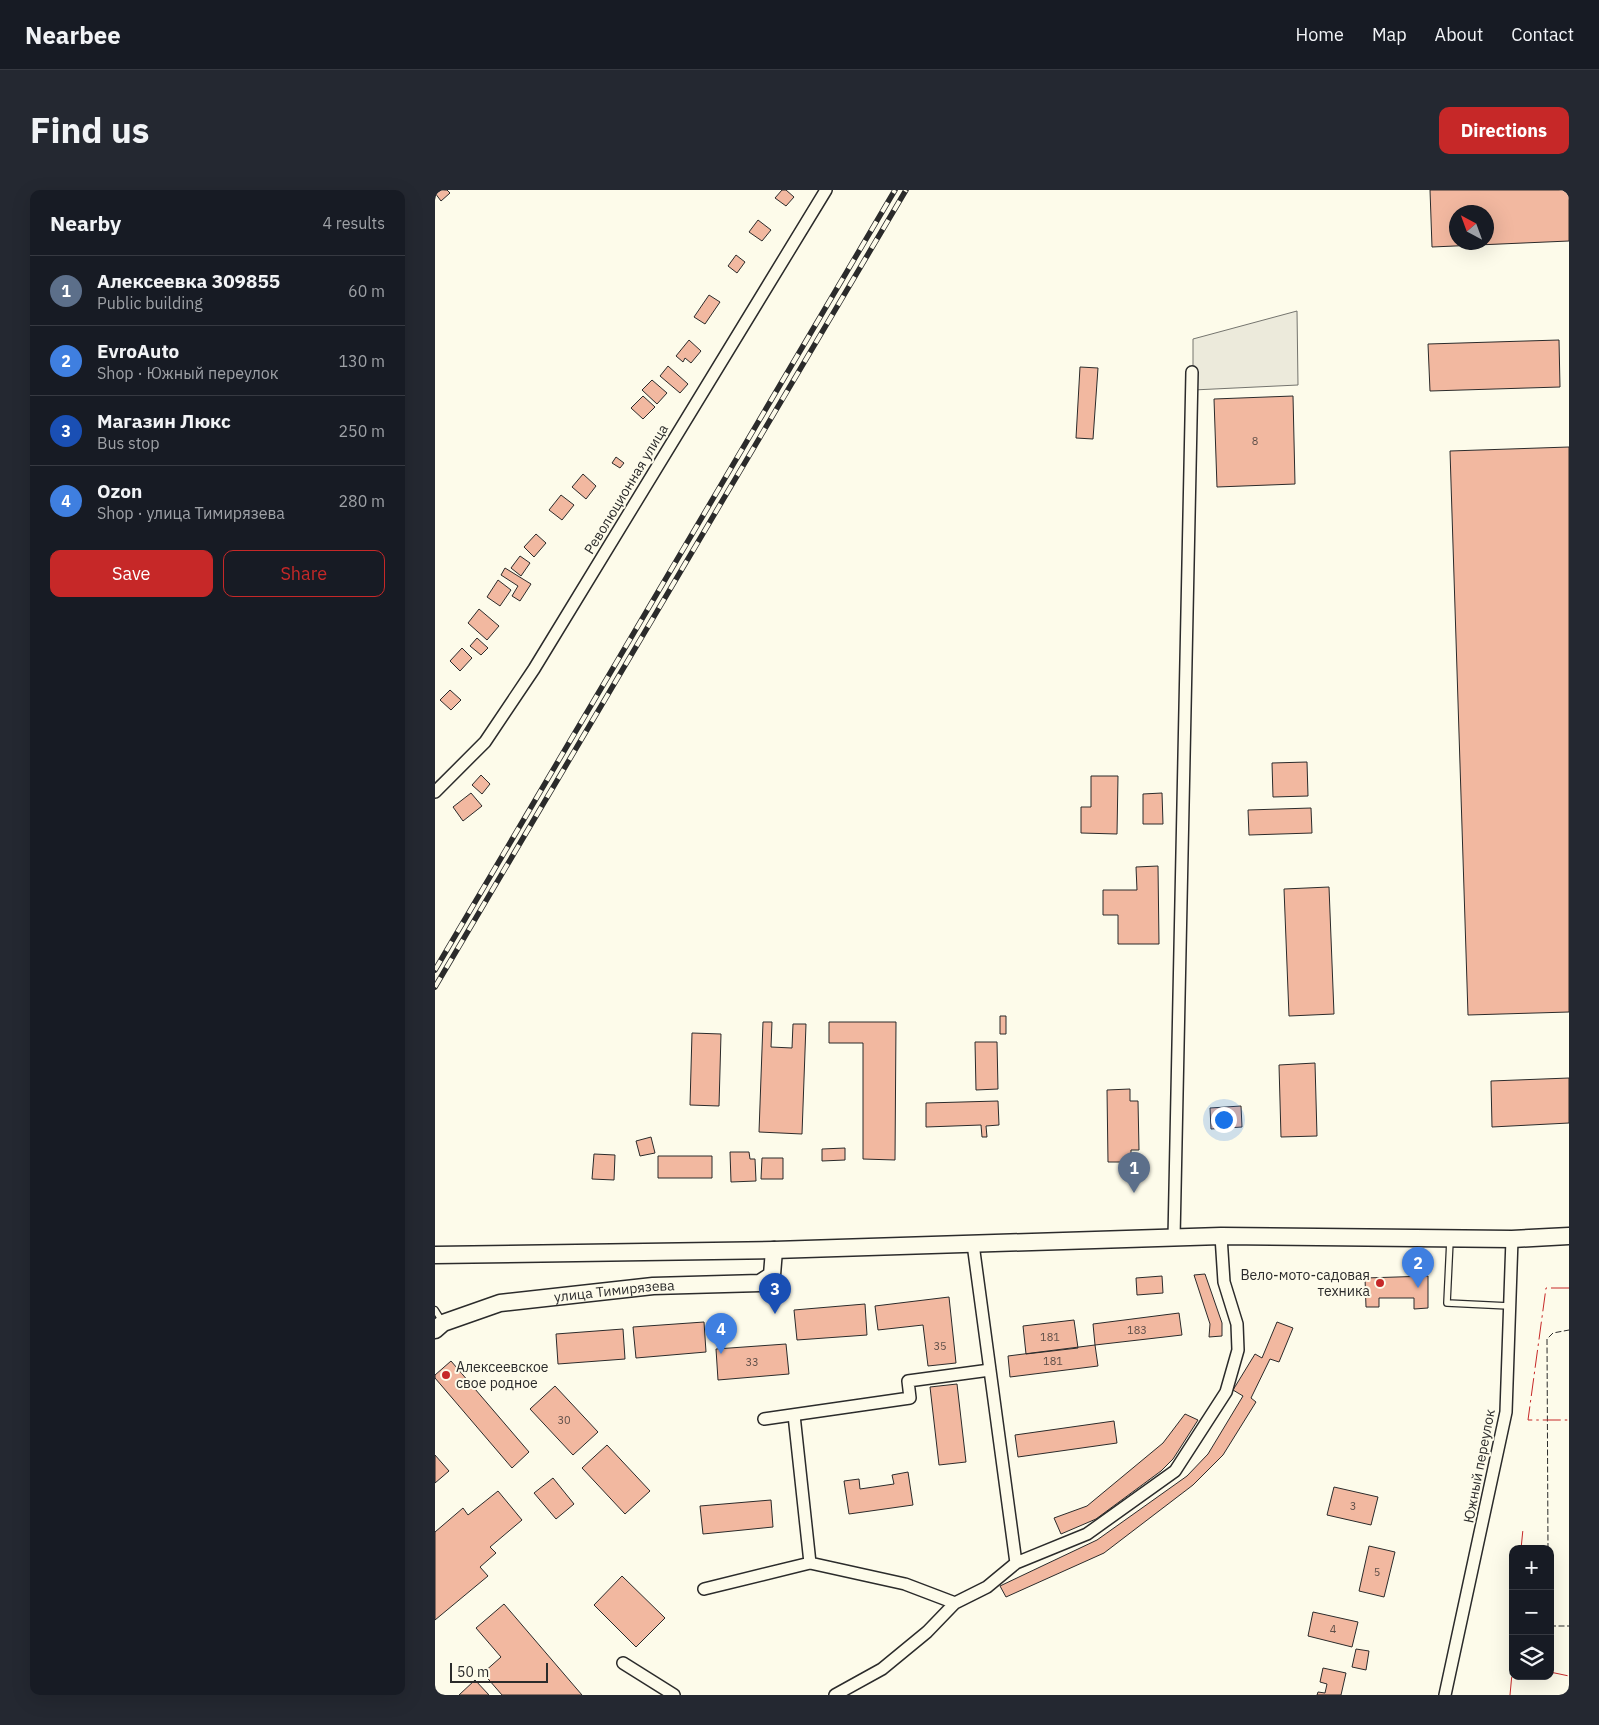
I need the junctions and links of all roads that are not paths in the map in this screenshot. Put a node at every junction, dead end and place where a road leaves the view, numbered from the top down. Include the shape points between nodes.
1 (826, 190) edge
2 (1192, 372) dead end
3 (435, 792) edge
4 (1221, 1236) junction
5 (1569, 1236) edge
6 (1174, 1238) junction
7 (1450, 1238) junction
8 (1512, 1239) junction
9 (973, 1244) junction
10 (774, 1250) junction
11 (435, 1256) edge
12 (1509, 1306) junction
13 (438, 1321) edge
14 (990, 1370) junction
15 (794, 1415) junction
16 (764, 1419) dead end
17 (810, 1563) junction
18 (1016, 1563) junction
19 (704, 1588) dead end
20 (955, 1603) junction
21 (623, 1663) dead end
22 (674, 1695) edge
23 (835, 1695) edge
24 (1445, 1695) edge

1 - 3 street, Революционная улица via 534,669 485,742
2 - 6 street
4 - 6 main road
4 - 7 main road
4 - 18 street via 1224,1282 1237,1324 1239,1350 1221,1400 1175,1471 1087,1534
5 - 8 main road
6 - 9 main road
7 - 8 main road
7 - 12 lane via 1447,1303
8 - 12 street, Южный переулок
9 - 10 main road
9 - 14 street
10 - 11 main road
10 - 13 main road, улица Тимирязева via 772,1275 760,1283 653,1286 500,1303
12 - 24 street, Южный переулок via 1506,1412
14 - 15 street via 908,1380 910,1398
14 - 18 street
15 - 16 street
15 - 17 street
17 - 19 street
17 - 20 street via 905,1584
18 - 20 street via 987,1587
20 - 23 street via 927,1632 882,1669
21 - 22 street

